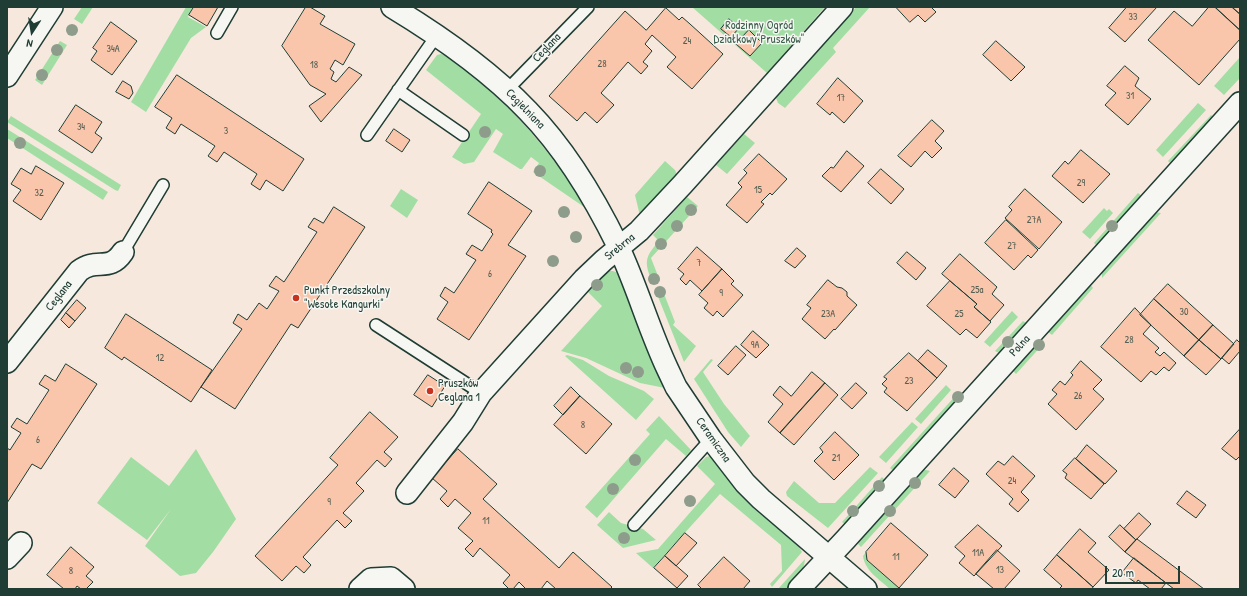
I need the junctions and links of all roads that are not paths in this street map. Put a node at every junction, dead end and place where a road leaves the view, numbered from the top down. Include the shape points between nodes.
1 (52, 7) edge
2 (232, 7) edge
3 (392, 7) edge
4 (588, 7) edge
5 (842, 7) edge
6 (217, 33) dead end
7 (437, 35) junction
8 (7, 76) edge
9 (398, 90) junction
10 (507, 90) junction
11 (1240, 103) edge
12 (367, 135) dead end
13 (463, 135) dead end
14 (163, 185) dead end
15 (619, 248) junction
16 (124, 252) joint
17 (376, 325) dead end
18 (7, 362) edge
19 (480, 392) junction
20 (711, 439) junction
21 (407, 493) dead end
22 (634, 525) dead end
23 (829, 557) junction
24 (360, 589) edge
25 (404, 589) edge
26 (799, 589) edge
27 (866, 589) edge

1 - 8 street
2 - 6 lane
3 - 7 street, Cegielniana
4 - 10 lane, Ceglana
5 - 15 street, Srebrna via 688,179 639,231
7 - 9 lane
7 - 10 street, Cegielniana
9 - 12 lane
9 - 13 lane
10 - 15 street, Cegielniana via 560,149 592,197
11 - 23 street, Polna
14 - 16 lane
15 - 19 street, Srebrna via 584,279
15 - 20 street, Ceramiczna via 668,370
16 - 18 street, Ceglana via 117,261 86,265 79,271
17 - 19 lane
19 - 21 street, Srebrna via 463,422
20 - 22 lane
20 - 23 street, Ceramiczna via 761,499
23 - 26 street, Polna
23 - 27 street, Ceramiczna
24 - 25 street via 371,579 391,578

